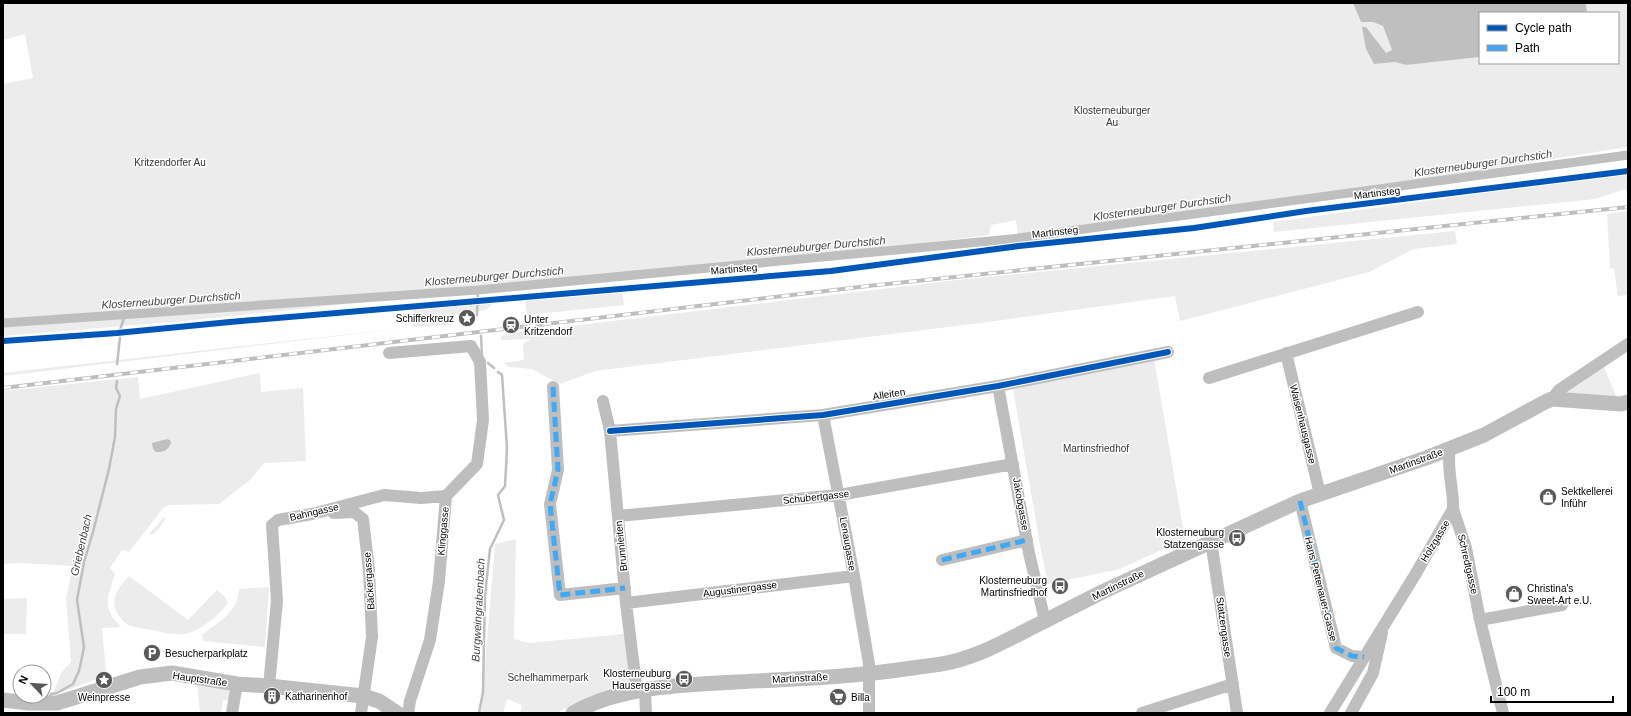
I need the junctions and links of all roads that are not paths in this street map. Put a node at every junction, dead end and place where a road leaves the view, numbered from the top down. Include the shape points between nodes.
1 (1418, 312) dead end
2 (1628, 344) edge
3 (1168, 352) dead end
4 (389, 353) dead end
5 (1286, 353) junction
6 (1209, 378) dead end
7 (998, 386) junction
8 (553, 387) dead end
9 (1552, 399) junction
10 (604, 401) dead end
11 (1628, 402) edge
12 (823, 415) junction
13 (610, 431) junction
14 (1450, 449) junction
15 (1013, 464) junction
16 (1320, 494) junction
17 (839, 495) junction
18 (446, 496) junction
19 (1300, 501) junction
20 (1453, 509) junction
21 (312, 514) junction
22 (618, 516) junction
23 (1027, 540) junction
24 (1211, 541) junction
25 (942, 560) dead end
26 (854, 576) junction
27 (625, 588) junction
28 (626, 602) junction
29 (1562, 605) dead end
30 (1480, 620) junction
31 (1045, 621) junction
32 (1384, 624) junction
33 (1364, 656) junction
34 (868, 674) junction
35 (237, 684) junction
36 (1232, 684) junction
37 (269, 686) junction
38 (641, 691) junction
39 (363, 696) junction
40 (3, 700) edge
41 (29, 708) edge
42 (232, 713) edge
43 (360, 713) edge
44 (397, 713) edge
45 (408, 713) edge
46 (573, 713) edge
47 (646, 713) edge
48 (869, 713) edge
49 (1142, 713) edge
50 (1237, 713) edge
51 (1330, 713) edge
52 (1351, 713) edge
53 (1503, 713) edge

1 - 5 street
2 - 9 street, Martinstraße via 1559,390
3 - 7 street, Alleiten
4 - 18 street, Klinggasse via 471,346 480,362 483,420 477,464
5 - 6 street
5 - 16 street, Waisenhausgasse
7 - 12 street, Alleiten
7 - 15 street, Jakobgasse
8 - 27 street via 558,470 550,504 560,595
9 - 11 main road via 1621,404
9 - 14 main road, Martinstraße via 1484,435
10 - 13 street, Brunnleiten
12 - 13 street, Alleiten
12 - 17 street, Lenaugasse
13 - 22 street, Brunnleiten
14 - 16 main road, Martinstraße
14 - 20 street, Holzgasse via 1448,457 1454,497
15 - 17 street, Schubertgasse
15 - 23 street, Jakobgasse
16 - 19 main road, Martinstraße
17 - 22 street, Schubertgasse
17 - 26 street, Lenaugasse
18 - 21 street, Bahngasse via 420,498 384,495
18 - 45 street, Klinggasse via 439,581 430,640
19 - 24 main road, Martinstraße
19 - 33 street, Hans Pettenauer-Gasse via 1336,648 1352,656
20 - 30 street, Schredtgasse via 1466,548
20 - 32 street, Holzgasse
21 - 37 street, Bahngasse via 278,520 272,525 276,601
21 - 39 street, Bäckergasse via 354,512 363,519 369,570 372,637
22 - 27 street, Brunnleiten
23 - 25 street
23 - 31 street, Jakobgasse
24 - 31 main road, Martinstraße
24 - 36 street, Statzengasse
26 - 28 street, Augustinergasse
26 - 34 street, Lenaugasse via 869,664
27 - 28 street, Brunnleiten
28 - 38 street, Brunnleiten
29 - 30 street
30 - 53 street, Schredtgasse
31 - 34 main road, Martinstraße via 998,646 952,662
32 - 33 street, Holzgasse
32 - 52 street, Holzgasse via 1373,674
33 - 51 street, Holzgasse
34 - 38 main road, Martinstraße via 687,685
34 - 48 street, Lenaugasse
35 - 37 main road, Hauptstraße
35 - 41 main road, Hauptstraße via 172,673 140,677 57,704
35 - 42 street
36 - 49 street
36 - 50 street, Statzengasse
37 - 39 main road, Hauptstraße
38 - 46 main road, Martinstraße via 608,699
38 - 47 street, Brunnleiten
39 - 43 street, Bäckergasse
39 - 44 main road, Hauptstraße via 379,701
40 - 41 main road, Hauptstraße

